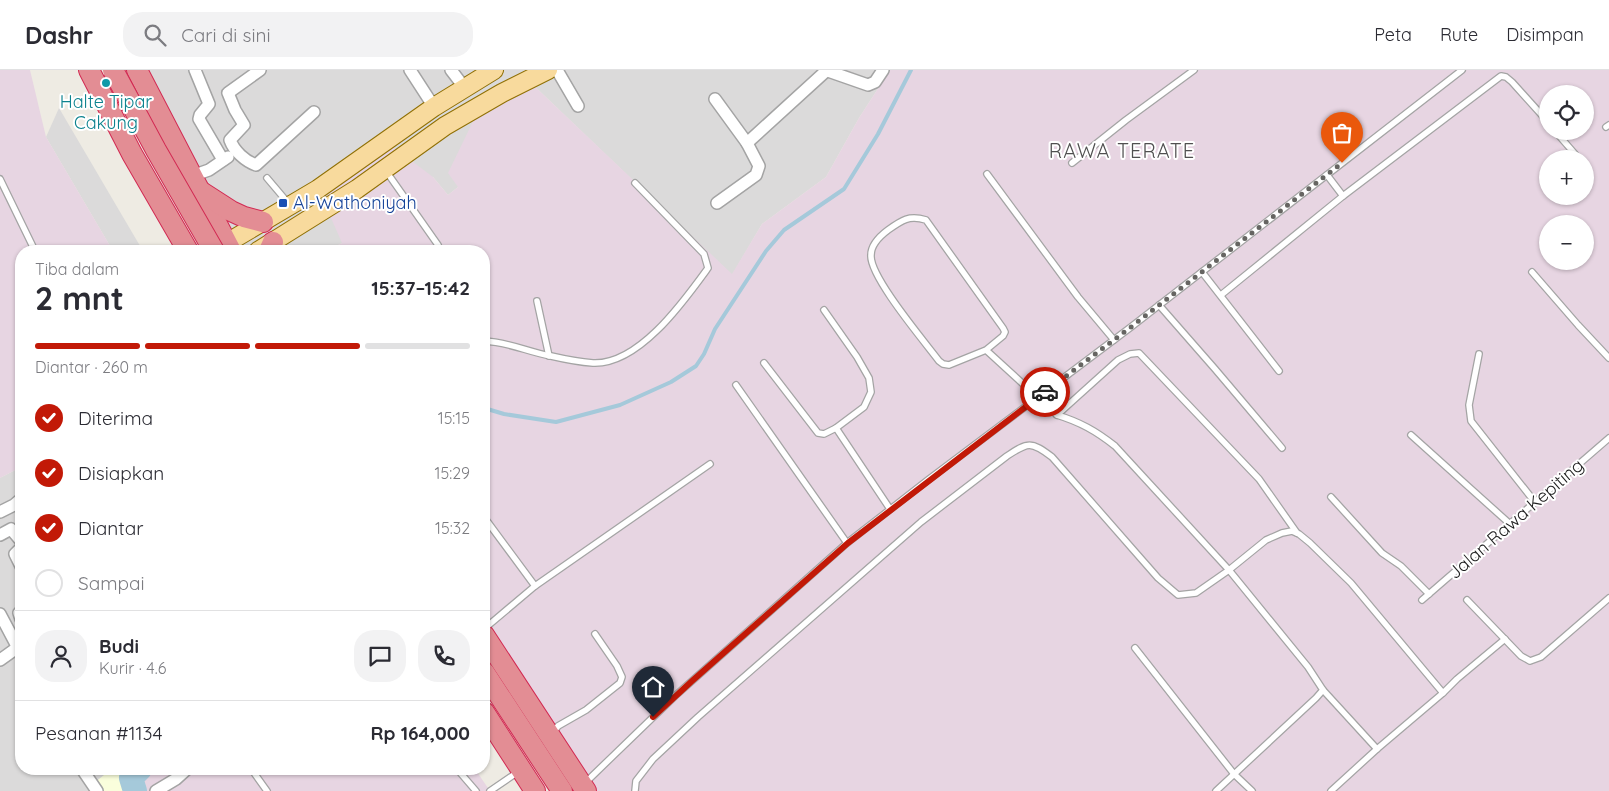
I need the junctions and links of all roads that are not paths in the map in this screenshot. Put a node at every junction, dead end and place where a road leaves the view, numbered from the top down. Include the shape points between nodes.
1 (78, 70) edge
2 (89, 70) edge
3 (113, 70) edge
4 (137, 70) edge
5 (195, 70) edge
6 (410, 70) edge
7 (451, 70) edge
8 (494, 70) edge
9 (548, 70) edge
10 (557, 70) edge
11 (826, 70) edge
12 (1194, 70) edge
13 (1462, 70) edge
14 (256, 71) edge
15 (881, 74) edge
16 (464, 87) junction
17 (715, 99) dead end
18 (578, 106) dead end
19 (434, 107) junction
20 (314, 112) dead end
21 (1539, 112) edge
22 (1563, 140) edge
23 (747, 143) junction
24 (1572, 150) edge
25 (237, 151) junction
26 (223, 160) junction
27 (1072, 163) dead end
28 (345, 170) junction
29 (385, 170) junction
30 (128, 171) junction
31 (986, 174) dead end
32 (1327, 175) junction
33 (267, 178) dead end
34 (0, 179) edge
35 (195, 183) junction
36 (635, 183) dead end
37 (357, 189) junction
38 (1343, 196) junction
39 (716, 204) dead end
40 (290, 206) junction
41 (263, 222) junction
42 (32, 245) edge
43 (170, 245) edge
44 (178, 245) edge
45 (185, 245) edge
46 (218, 245) edge
47 (219, 245) edge
48 (227, 245) edge
49 (271, 245) edge
50 (438, 245) dead end
51 (1202, 272) junction
52 (1532, 272) dead end
53 (1221, 295) junction
54 (537, 301) dead end
55 (1158, 305) junction
56 (824, 310) dead end
57 (1114, 340) junction
58 (490, 342) edge
59 (986, 350) junction
60 (1479, 354) dead end
61 (549, 356) junction
62 (1609, 358) edge
63 (764, 363) dead end
64 (1279, 371) dead end
65 (736, 385) dead end
66 (1037, 397) junction
67 (1057, 415) junction
68 (836, 428) junction
69 (1411, 435) dead end
70 (1609, 438) edge
71 (1282, 448) dead end
72 (710, 464) dead end
73 (1331, 497) dead end
74 (1534, 501) junction
75 (15, 504) edge
76 (890, 510) junction
77 (0, 512) edge
78 (1510, 524) junction
79 (490, 526) edge
80 (15, 534) edge
81 (1298, 534) junction
82 (0, 535) edge
83 (848, 543) junction
84 (1229, 570) junction
85 (535, 586) junction
86 (1429, 594) junction
87 (1609, 598) edge
88 (1422, 600) dead end
89 (1468, 600) dead end
90 (0, 614) edge
91 (490, 624) edge
92 (595, 634) dead end
93 (15, 638) edge
94 (1506, 639) junction
95 (490, 644) edge
96 (1135, 648) dead end
97 (15, 650) edge
98 (0, 660) edge
99 (490, 681) edge
100 (1323, 690) junction
101 (1443, 693) junction
102 (490, 721) edge
103 (551, 735) junction
104 (490, 738) edge
105 (1377, 749) junction
106 (515, 774) junction
107 (1234, 774) junction
108 (86, 775) edge
109 (180, 775) edge
110 (256, 775) edge
111 (462, 775) edge
112 (584, 788) edge
113 (97, 791) edge
114 (156, 791) edge
115 (267, 791) edge
116 (476, 791) edge
117 (490, 791) edge
118 (526, 791) edge
119 (535, 791) edge
120 (562, 791) edge
121 (634, 791) edge
122 (1216, 791) edge
123 (1252, 791) edge
124 (1331, 791) edge

1 - 30 highway
2 - 45 highway via 132,154
3 - 46 highway, bridge via 160,158
4 - 35 highway
5 - 26 street via 209,104 199,118
6 - 19 street
7 - 16 street
8 - 16 main road
9 - 29 main road via 445,126
10 - 18 street
11 - 15 street via 868,85
11 - 23 street
12 - 27 lane
13 - 32 lane
14 - 25 street via 228,92 244,124 230,140
16 - 19 main road
17 - 23 street
19 - 28 main road
20 - 25 street via 256,165
21 - 38 lane via 1512,82 1501,76
22 - 24 lane
23 - 39 street via 759,166 756,176
25 - 26 street
26 - 35 street
28 - 37 main road
28 - 40 main road
29 - 37 main road
29 - 50 lane
30 - 43 highway
30 - 44 highway via 157,209
31 - 57 lane
32 - 38 lane
32 - 51 lane
33 - 40 lane
34 - 42 lane
35 - 41 highway via 230,211
35 - 47 highway
36 - 61 lane via 704,254 708,268 657,331 635,349 615,359 594,363
37 - 49 main road
38 - 53 lane
40 - 41 main road
41 - 48 main road
51 - 53 lane
51 - 55 lane
52 - 62 lane
53 - 64 lane
54 - 61 lane
55 - 57 lane
55 - 71 lane
56 - 68 lane via 869,378 871,392 864,407
57 - 66 lane
58 - 61 lane
59 - 59 lane via 949,365 943,364 877,276 871,261 873,244 906,218 926,220 1005,332
59 - 66 lane
60 - 74 lane via 1469,405 1471,421
63 - 68 lane via 818,433 824,434
65 - 83 lane
66 - 67 lane
66 - 76 lane
67 - 81 lane via 1118,360 1140,353 1259,479
67 - 84 lane via 1079,422 1115,446
68 - 76 lane
69 - 78 lane
70 - 74 lane, Jalan Rawa Kepiting
72 - 85 lane
73 - 86 lane via 1382,553 1401,566
74 - 78 lane, Jalan Rawa Kepiting
75 - 77 street
76 - 83 lane
78 - 86 lane, Jalan Rawa Kepiting
79 - 85 lane
80 - 82 street via 11,529
81 - 84 lane via 1292,531 1266,540
81 - 101 lane via 1351,583
83 - 112 lane via 675,696
84 - 100 lane
84 - 121 lane via 1196,593 1178,595 1158,578 1052,457 1038,446 1021,447 921,522 698,717 652,759 636,781
85 - 91 lane
86 - 88 lane, Jalan Rawa Kepiting
87 - 94 lane via 1541,657 1530,661
89 - 94 lane
90 - 93 street
92 - 103 lane via 617,666 622,677 620,683 586,710 558,726
94 - 101 lane
95 - 103 highway
96 - 107 lane
97 - 98 street
99 - 120 highway
100 - 105 lane
100 - 107 lane
101 - 105 lane
102 - 119 highway
103 - 112 highway
104 - 106 highway
105 - 124 lane
106 - 117 lane
106 - 118 highway
107 - 122 lane
107 - 123 lane
108 - 113 street
109 - 114 street
110 - 115 lane
111 - 116 lane

